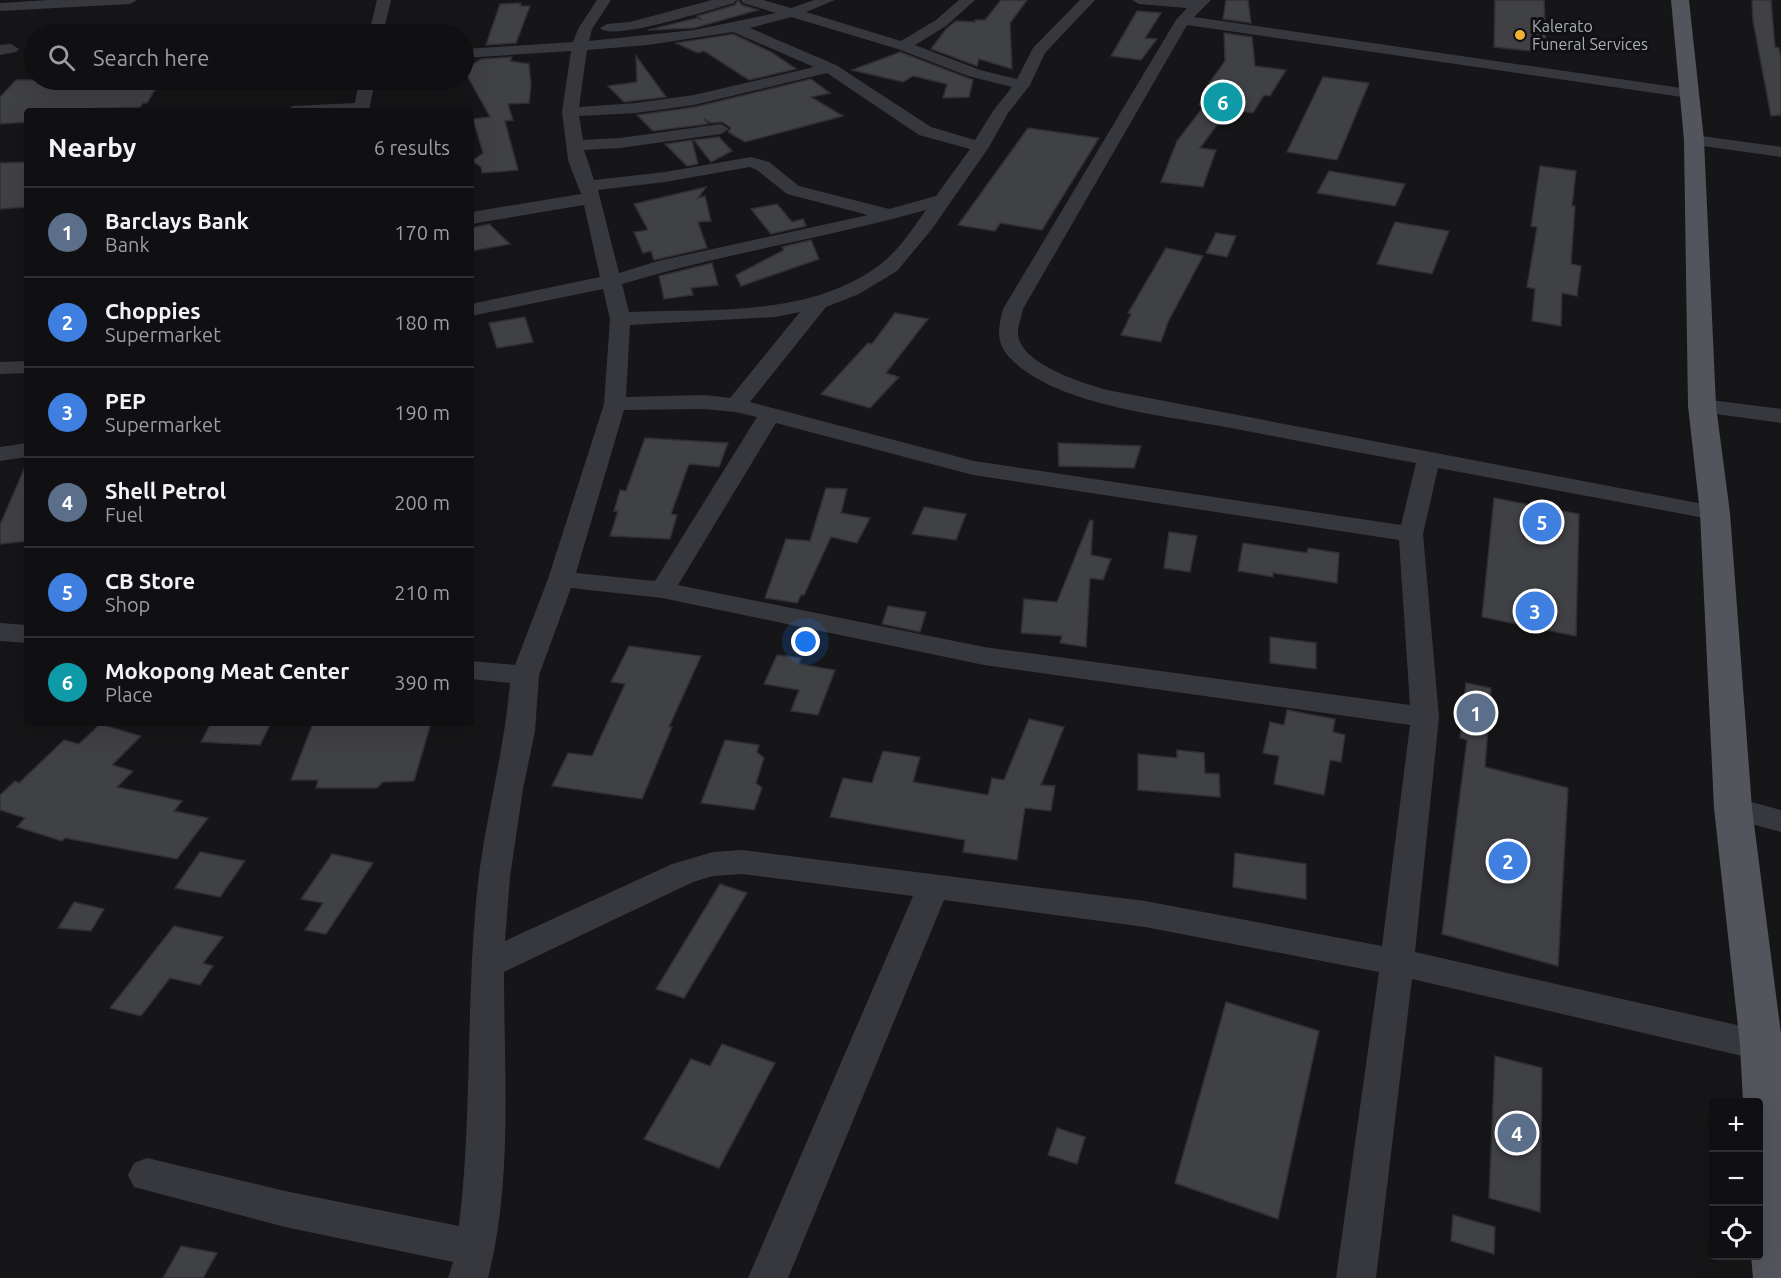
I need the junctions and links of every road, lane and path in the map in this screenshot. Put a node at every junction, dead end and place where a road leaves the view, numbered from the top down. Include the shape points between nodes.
1 (130, 0) edge
2 (384, 0) edge
3 (604, 0) edge
4 (729, 0) edge
5 (748, 0) edge
6 (828, 0) edge
7 (968, 0) edge
8 (1088, 0) edge
9 (1138, 0) edge
10 (1680, 0) edge
11 (38, 2) edge
12 (0, 7) edge
13 (1194, 8) edge
14 (791, 15) junction
15 (378, 24) edge
16 (734, 27) junction
17 (582, 37) junction
18 (903, 46) junction
19 (474, 52) edge
20 (830, 68) junction
21 (1022, 85) junction
22 (365, 90) edge
23 (1689, 93) junction
24 (361, 108) edge
25 (570, 112) junction
26 (721, 129) dead end
27 (1694, 140) junction
28 (576, 145) junction
29 (980, 147) junction
30 (1781, 152) edge
31 (590, 192) junction
32 (943, 200) junction
33 (888, 214) junction
34 (474, 217) edge
35 (612, 281) junction
36 (819, 303) junction
37 (474, 309) edge
38 (620, 319) junction
39 (24, 367) edge
40 (0, 368) edge
41 (615, 404) junction
42 (736, 405) junction
43 (1702, 406) junction
44 (771, 413) junction
45 (1780, 421) edge
46 (24, 450) edge
47 (0, 454) edge
48 (1428, 459) junction
49 (1714, 513) junction
50 (1411, 534) junction
51 (561, 579) junction
52 (662, 590) junction
53 (0, 632) edge
54 (24, 634) edge
55 (474, 670) edge
56 (525, 675) junction
57 (1425, 717) junction
58 (1733, 808) junction
59 (1781, 821) edge
60 (933, 888) junction
61 (1398, 962) junction
62 (487, 965) junction
63 (1771, 1047) edge
64 (147, 1174) dead end
65 (472, 1263) edge
66 (768, 1278) edge
67 (1356, 1278) edge
68 (1777, 1278) edge

1 - 11 street
2 - 15 street
3 - 17 street
4 - 17 street
5 - 14 street
6 - 14 street
7 - 18 street via 941,23
8 - 21 street via 1038,51
9 - 13 street
10 - 23 main road
11 - 12 street
13 - 23 street
13 - 48 street via 1013,309 1007,333 1017,353 1045,374 1083,391
14 - 16 street
14 - 18 street
16 - 17 street via 626,45
16 - 20 street
17 - 19 street
17 - 25 street
18 - 21 street via 947,64
20 - 25 street via 694,100
20 - 29 street via 925,131
21 - 29 street
22 - 24 street
23 - 27 main road
25 - 28 street
26 - 28 street
27 - 30 street
27 - 43 main road
28 - 31 street via 577,160
29 - 32 street
31 - 33 street via 751,162 763,166 793,190
31 - 34 street
31 - 35 street
32 - 33 street
32 - 36 street via 890,267 852,290
33 - 35 street
35 - 37 street
35 - 38 street
36 - 38 street via 775,311
36 - 42 street
38 - 41 street
39 - 40 street
41 - 42 street
41 - 51 street
42 - 44 street
43 - 45 street
43 - 49 main road
44 - 50 street via 973,468
44 - 52 street
46 - 47 street
48 - 49 street
48 - 50 street
49 - 58 main road
50 - 57 street
51 - 52 street
51 - 56 street
52 - 57 street via 984,656
53 - 54 street
55 - 56 street
56 - 62 street via 521,731 494,877
57 - 61 street
58 - 59 street
58 - 63 main road
60 - 61 street via 1145,914
60 - 62 street via 742,862 713,864 669,879
60 - 66 street
61 - 63 street
61 - 67 street
62 - 65 street via 485,1164
63 - 68 main road
64 - 65 street

